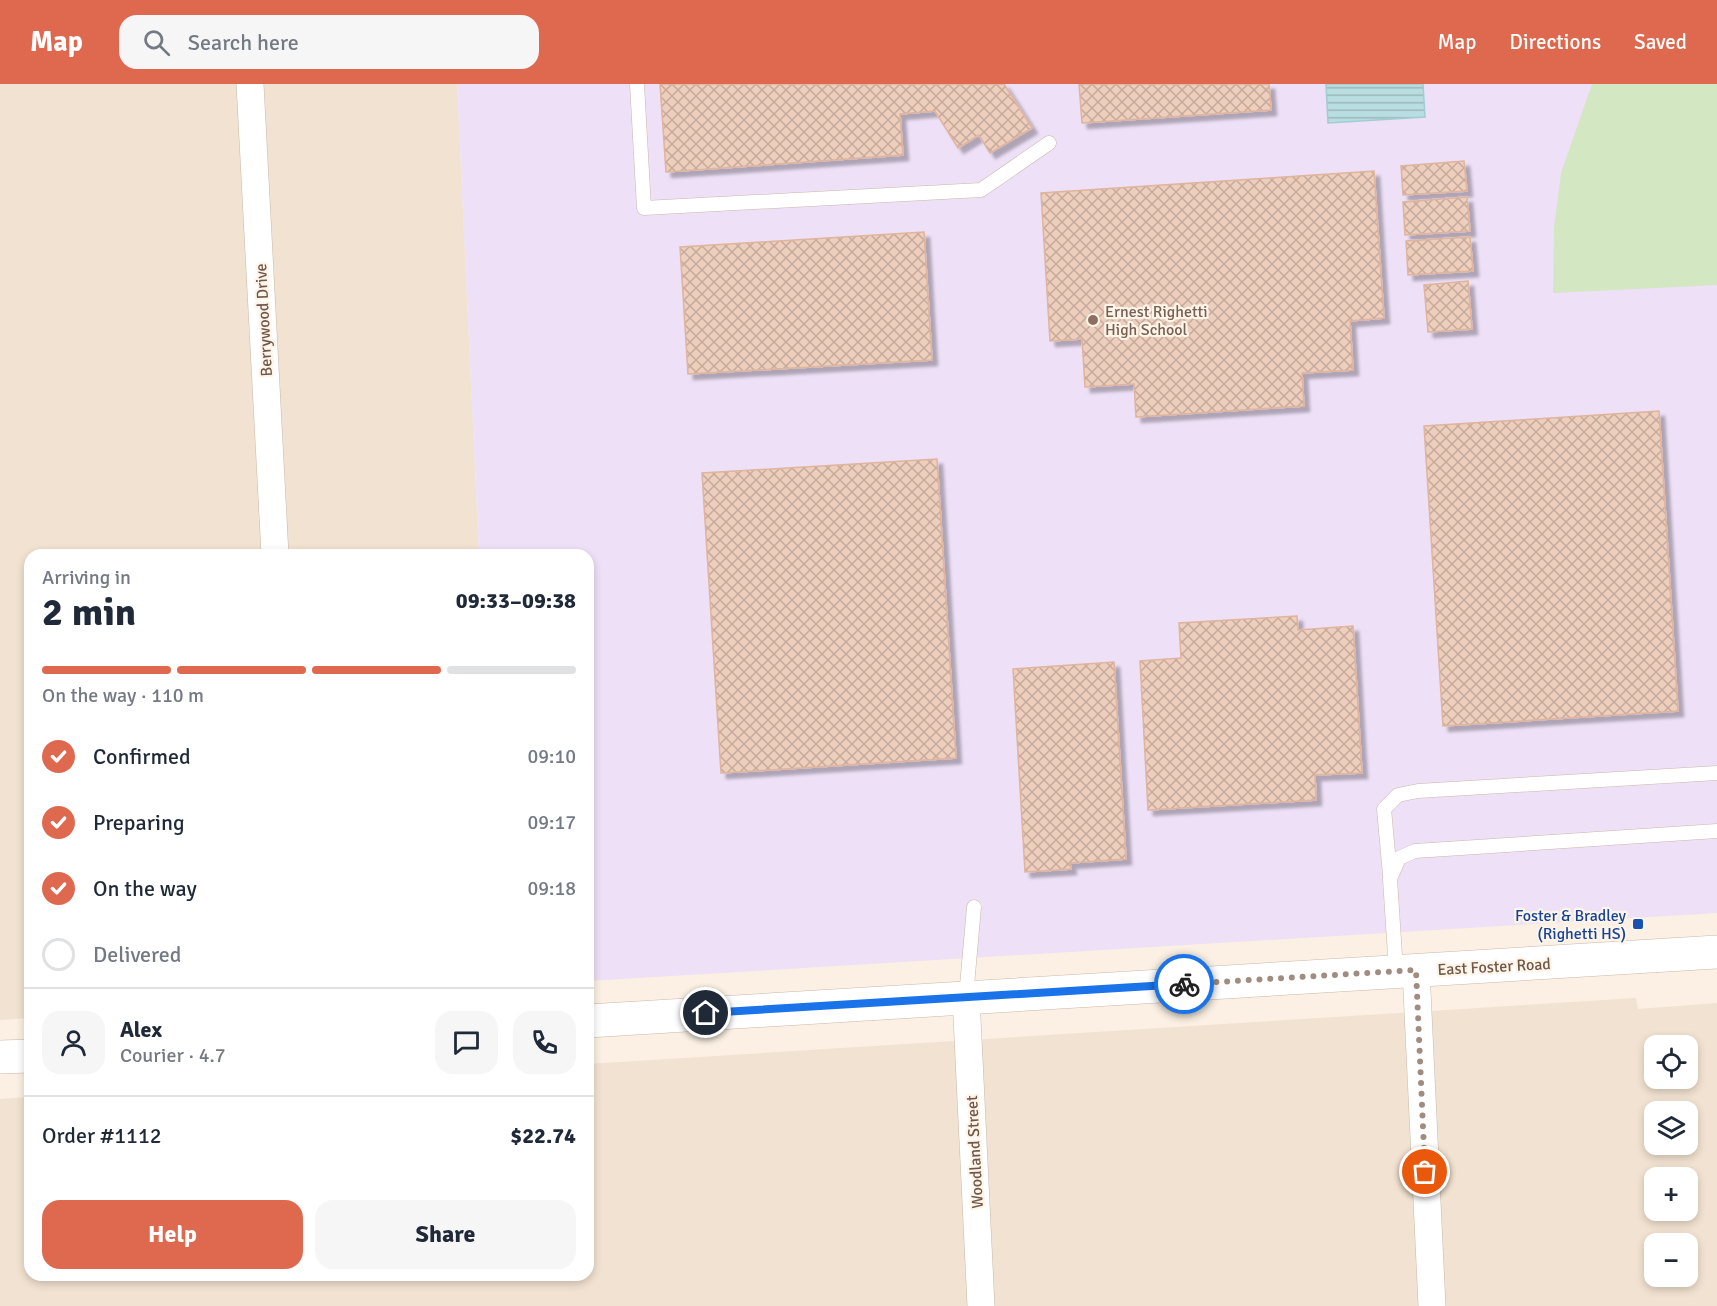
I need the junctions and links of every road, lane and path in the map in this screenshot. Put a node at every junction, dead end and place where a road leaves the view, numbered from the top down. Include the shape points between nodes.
1 (250, 84) edge
2 (637, 84) edge
3 (1049, 143) dead end
4 (275, 549) edge
5 (1717, 773) edge
6 (1717, 831) edge
7 (1390, 879) junction
8 (974, 907) dead end
9 (1717, 952) edge
10 (1406, 971) junction
11 (966, 997) junction
12 (594, 1021) edge
13 (24, 1056) edge
14 (0, 1057) edge
15 (981, 1306) edge
16 (1432, 1306) edge

1 - 4 street, Berrywood Drive
2 - 3 lane via 644,208 981,190
5 - 7 lane via 1398,795 1384,809
6 - 7 lane via 1415,851 1399,858
7 - 10 lane
8 - 11 lane
9 - 10 street, East Foster Road
10 - 11 street, East Foster Road
10 - 16 street
11 - 12 street, East Foster Road
11 - 15 street, Woodland Street
13 - 14 street

